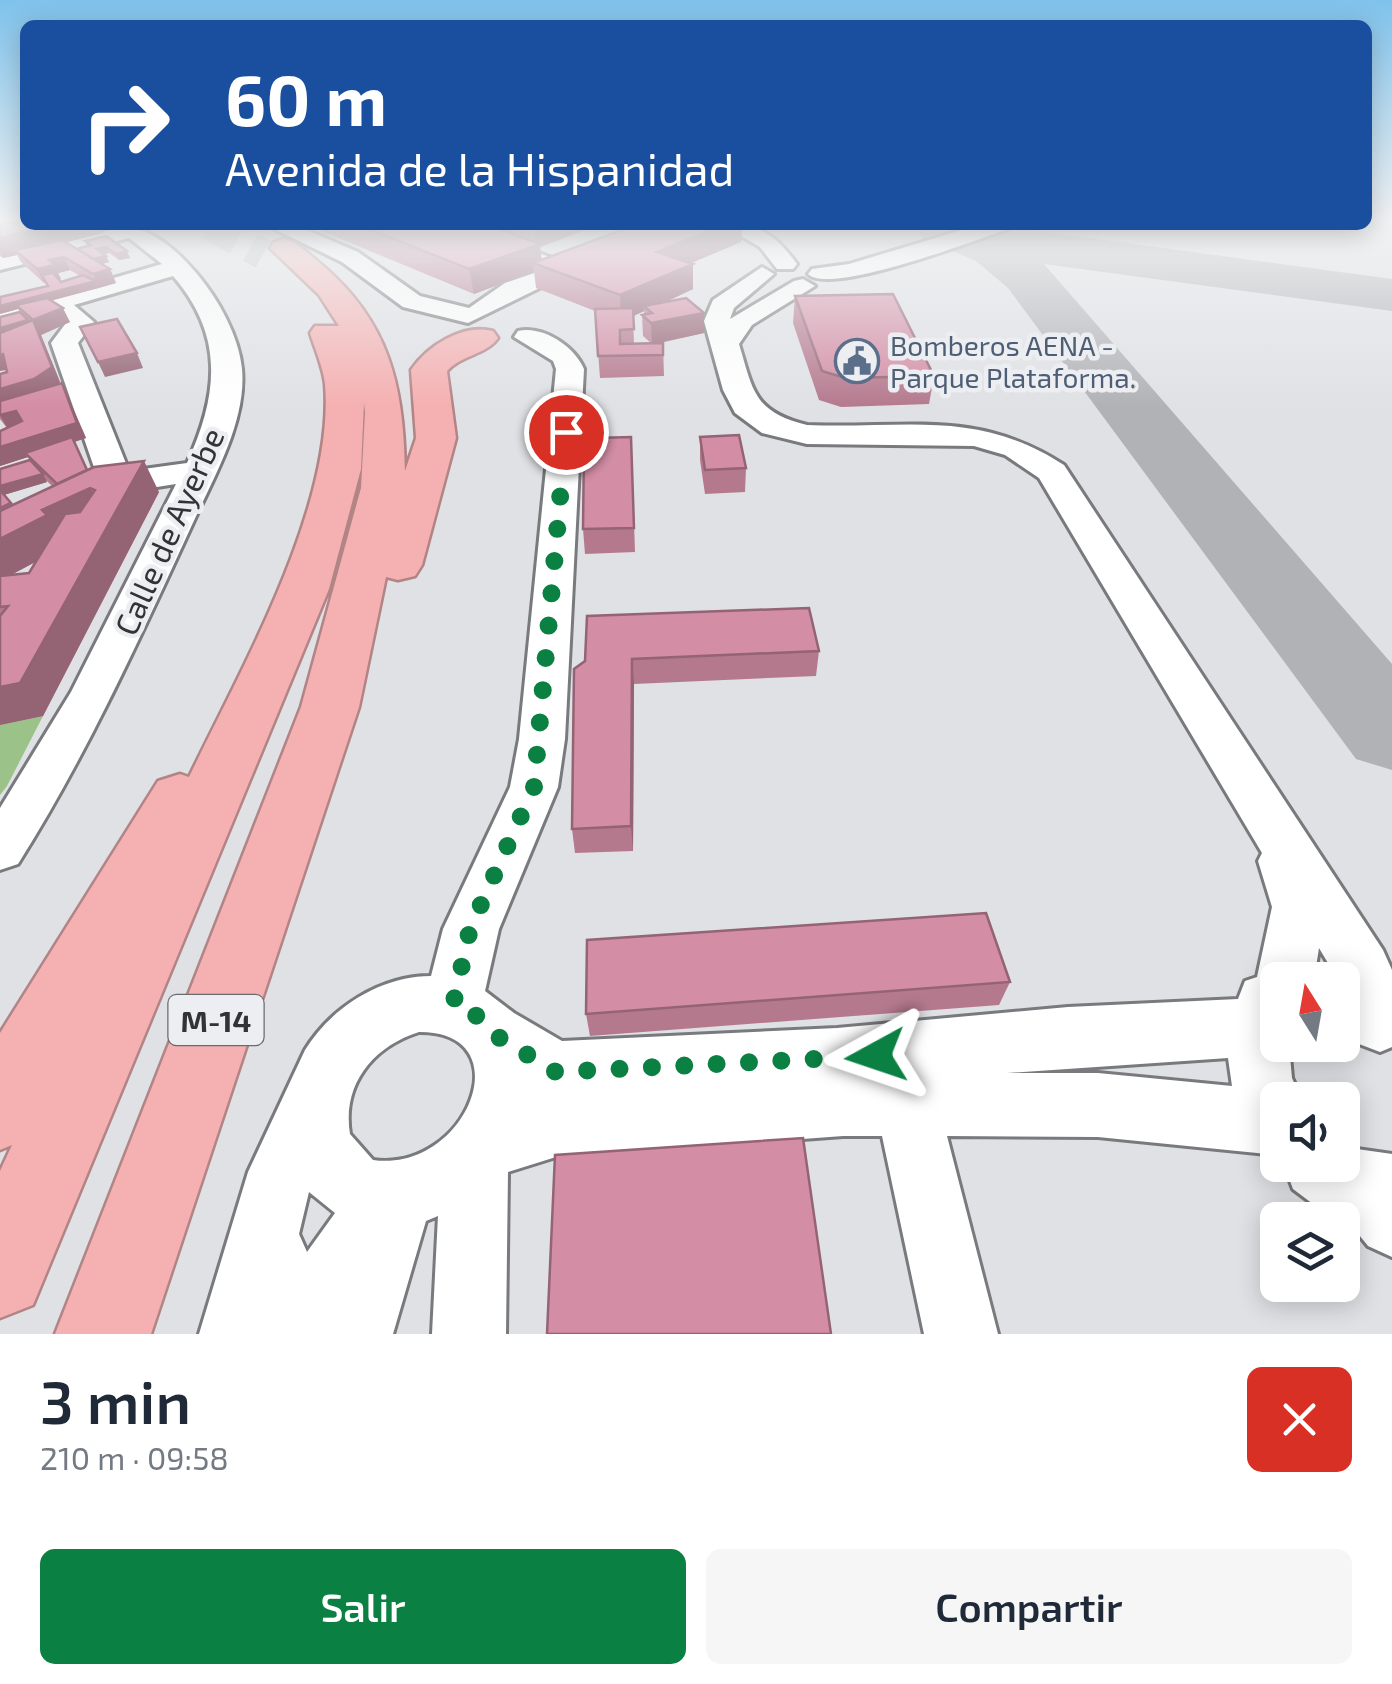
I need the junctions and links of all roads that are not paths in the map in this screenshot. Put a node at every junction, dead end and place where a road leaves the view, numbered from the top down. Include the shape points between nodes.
1 (129, 282) edge
2 (193, 282) edge
3 (299, 282) tunnel mouth
4 (323, 282) edge
5 (385, 282) edge
6 (557, 282) edge
7 (754, 282) edge
8 (808, 282) edge
9 (58, 304) junction
10 (537, 310) junction
11 (0, 319) edge
12 (476, 320) junction
13 (728, 341) junction
14 (103, 438) junction
15 (70, 450) edge
16 (198, 471) junction
17 (116, 483) junction
18 (0, 543) edge
19 (330, 707) junction
20 (250, 716) junction
21 (1266, 809) junction
22 (0, 849) edge
23 (1284, 962) edge
24 (1260, 1003) edge
25 (474, 1020) junction
26 (1371, 1020) edge
27 (907, 1104) junction
28 (315, 1106) junction
29 (0, 1109) edge
30 (1260, 1120) edge
31 (479, 1152) junction
32 (394, 1196) junction
33 (0, 1272) edge
34 (313, 1331) edge
35 (102, 1334) edge
36 (469, 1334) edge
37 (960, 1334) edge

1 - 9 street
2 - 16 street, Calle de Ayerbe via 212,310 228,372 212,446
3 - 20 highway, M-14 via 324,326 342,380 340,469 304,589
4 - 19 highway, M-14 via 355,320 379,376 385,412 383,488
5 - 12 street via 412,302
6 - 10 street
7 - 13 street via 722,304 717,321
8 - 13 street via 744,320
9 - 11 street
9 - 14 street via 81,322 64,343 66,392
10 - 12 street
10 - 12 street
10 - 25 street via 570,369 542,738 534,787 470,929
12 - 19 highway via 429,370 436,438 428,472 371,638
13 - 21 street via 740,398 750,411 785,429 966,434 1038,459
14 - 15 street
14 - 17 street
16 - 17 street
16 - 22 street, Calle de Ayerbe via 101,681
17 - 18 street
19 - 35 highway, M-14
20 - 29 highway via 176,802
20 - 33 highway, M-14
21 - 23 street via 1299,907
21 - 26 street via 1364,969
24 - 25 street via 1068,1037 837,1059 556,1072
25 - 28 street via 419,1004 384,1014 352,1037 328,1069
25 - 31 street via 506,1058 500,1117
27 - 30 street via 1098,1105
27 - 31 street via 556,1125
27 - 37 street
28 - 32 street via 316,1140 329,1169 355,1189
28 - 34 street via 282,1172 262,1233
31 - 32 street via 436,1185
31 - 36 street
32 - 34 street

